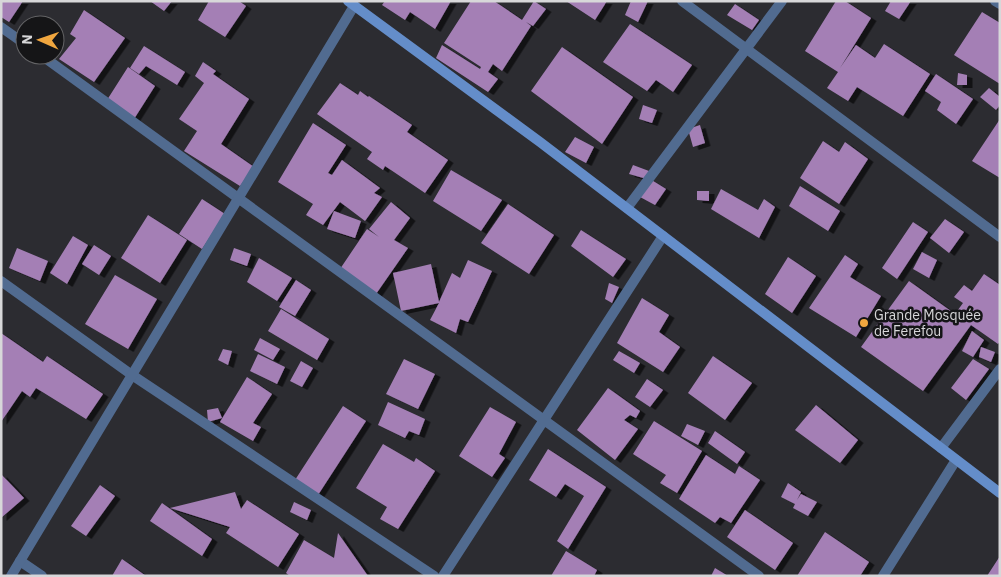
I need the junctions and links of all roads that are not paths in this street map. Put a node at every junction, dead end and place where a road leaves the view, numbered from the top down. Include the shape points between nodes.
1 (682, 1) edge
2 (782, 1) edge
3 (995, 1) edge
4 (353, 3) edge
5 (1000, 4) edge
6 (1, 26) edge
7 (15, 36) edge
8 (746, 49) junction
9 (55, 65) edge
10 (238, 198) junction
11 (627, 208) junction
12 (662, 236) junction
13 (1000, 237) edge
14 (1, 281) edge
15 (1000, 369) edge
16 (132, 375) junction
17 (544, 419) junction
18 (941, 448) junction
19 (956, 460) junction
20 (1000, 493) edge
21 (20, 561) junction
22 (11, 576) edge
23 (42, 576) edge
24 (434, 576) edge
25 (443, 576) edge
26 (759, 576) edge
27 (883, 576) edge

1 - 8 street
2 - 8 street
3 - 5 street
4 - 10 street
4 - 11 main road
6 - 7 street
8 - 11 street
8 - 13 street
9 - 10 street
10 - 16 street
10 - 17 street
11 - 12 main road
12 - 17 street
12 - 18 main road
14 - 16 street
15 - 18 street
16 - 21 street
16 - 24 street
17 - 25 street
17 - 26 street
18 - 19 main road
19 - 20 main road
19 - 27 street
21 - 22 street
21 - 23 street

